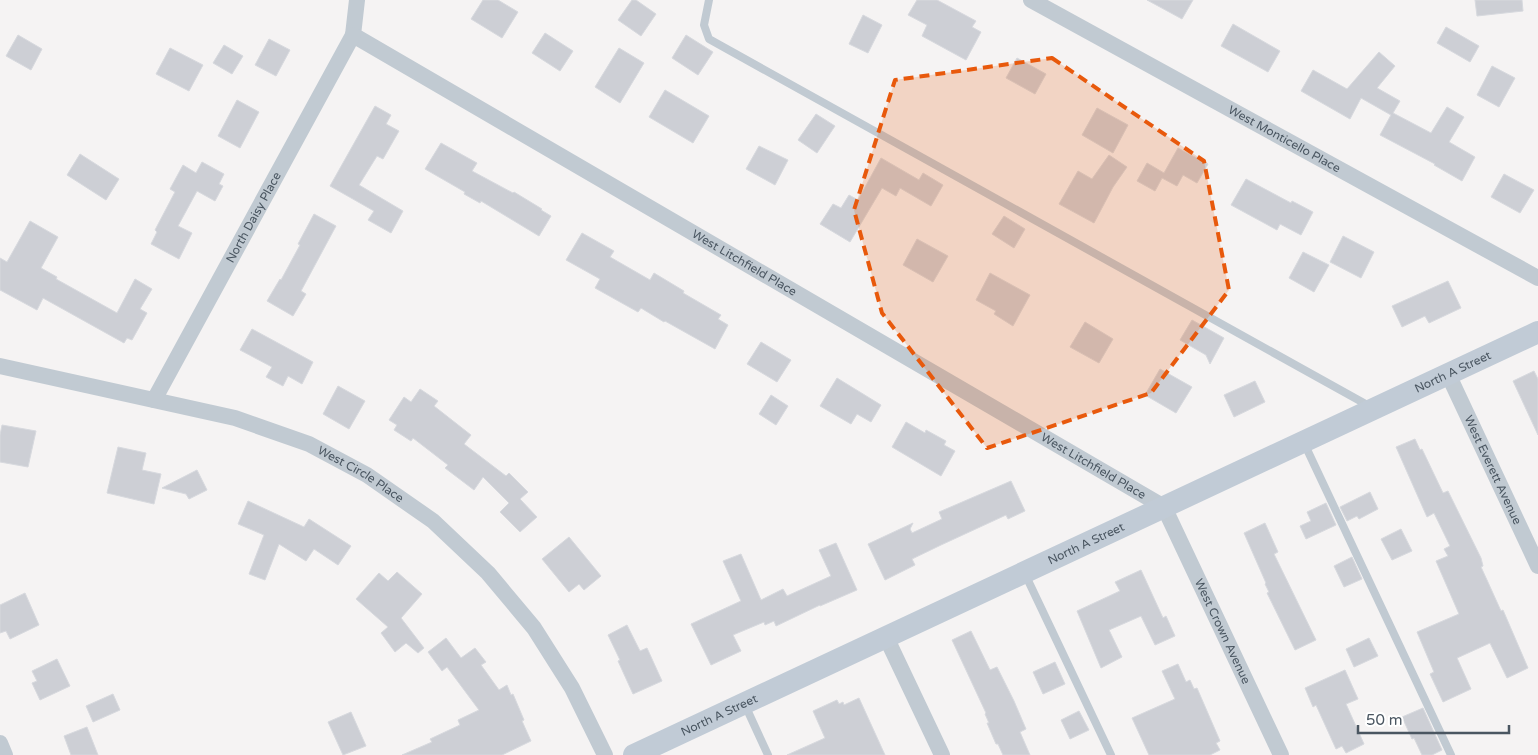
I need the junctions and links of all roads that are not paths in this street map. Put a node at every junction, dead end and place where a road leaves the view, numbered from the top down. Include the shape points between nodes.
1 (356, 0) edge
2 (709, 0) edge
3 (1032, 0) edge
4 (354, 35) junction
5 (1538, 278) edge
6 (1538, 332) edge
7 (0, 366) edge
8 (1448, 374) junction
9 (154, 400) junction
10 (1375, 409) junction
11 (1304, 443) junction
12 (1164, 507) junction
13 (1538, 566) edge
14 (1024, 573) junction
15 (886, 637) junction
16 (744, 704) junction
17 (0, 743) edge
18 (6, 755) edge
19 (604, 755) edge
20 (634, 755) edge
21 (768, 755) edge
22 (942, 755) edge
23 (1111, 755) edge
24 (1281, 755) edge
25 (1451, 755) edge

1 - 4 street
2 - 10 lane via 704,25 709,39
3 - 5 street, West Monticello Place
4 - 9 street, North Daisy Place
4 - 12 street, West Litchfield Place
6 - 8 street, North A Street
7 - 9 street, West Circle Place
8 - 10 street, North A Street
8 - 13 street, West Everett Avenue
9 - 19 street, West Circle Place via 235,418 308,444 367,475 433,521 488,573 534,628 572,688
10 - 11 street, North A Street
11 - 12 street, North A Street
11 - 25 lane
12 - 14 street, North A Street
12 - 24 street, West Crown Avenue
14 - 15 street, North A Street
14 - 23 lane
15 - 16 street, North A Street
15 - 22 street
16 - 20 street, North A Street
16 - 21 lane
17 - 18 street

